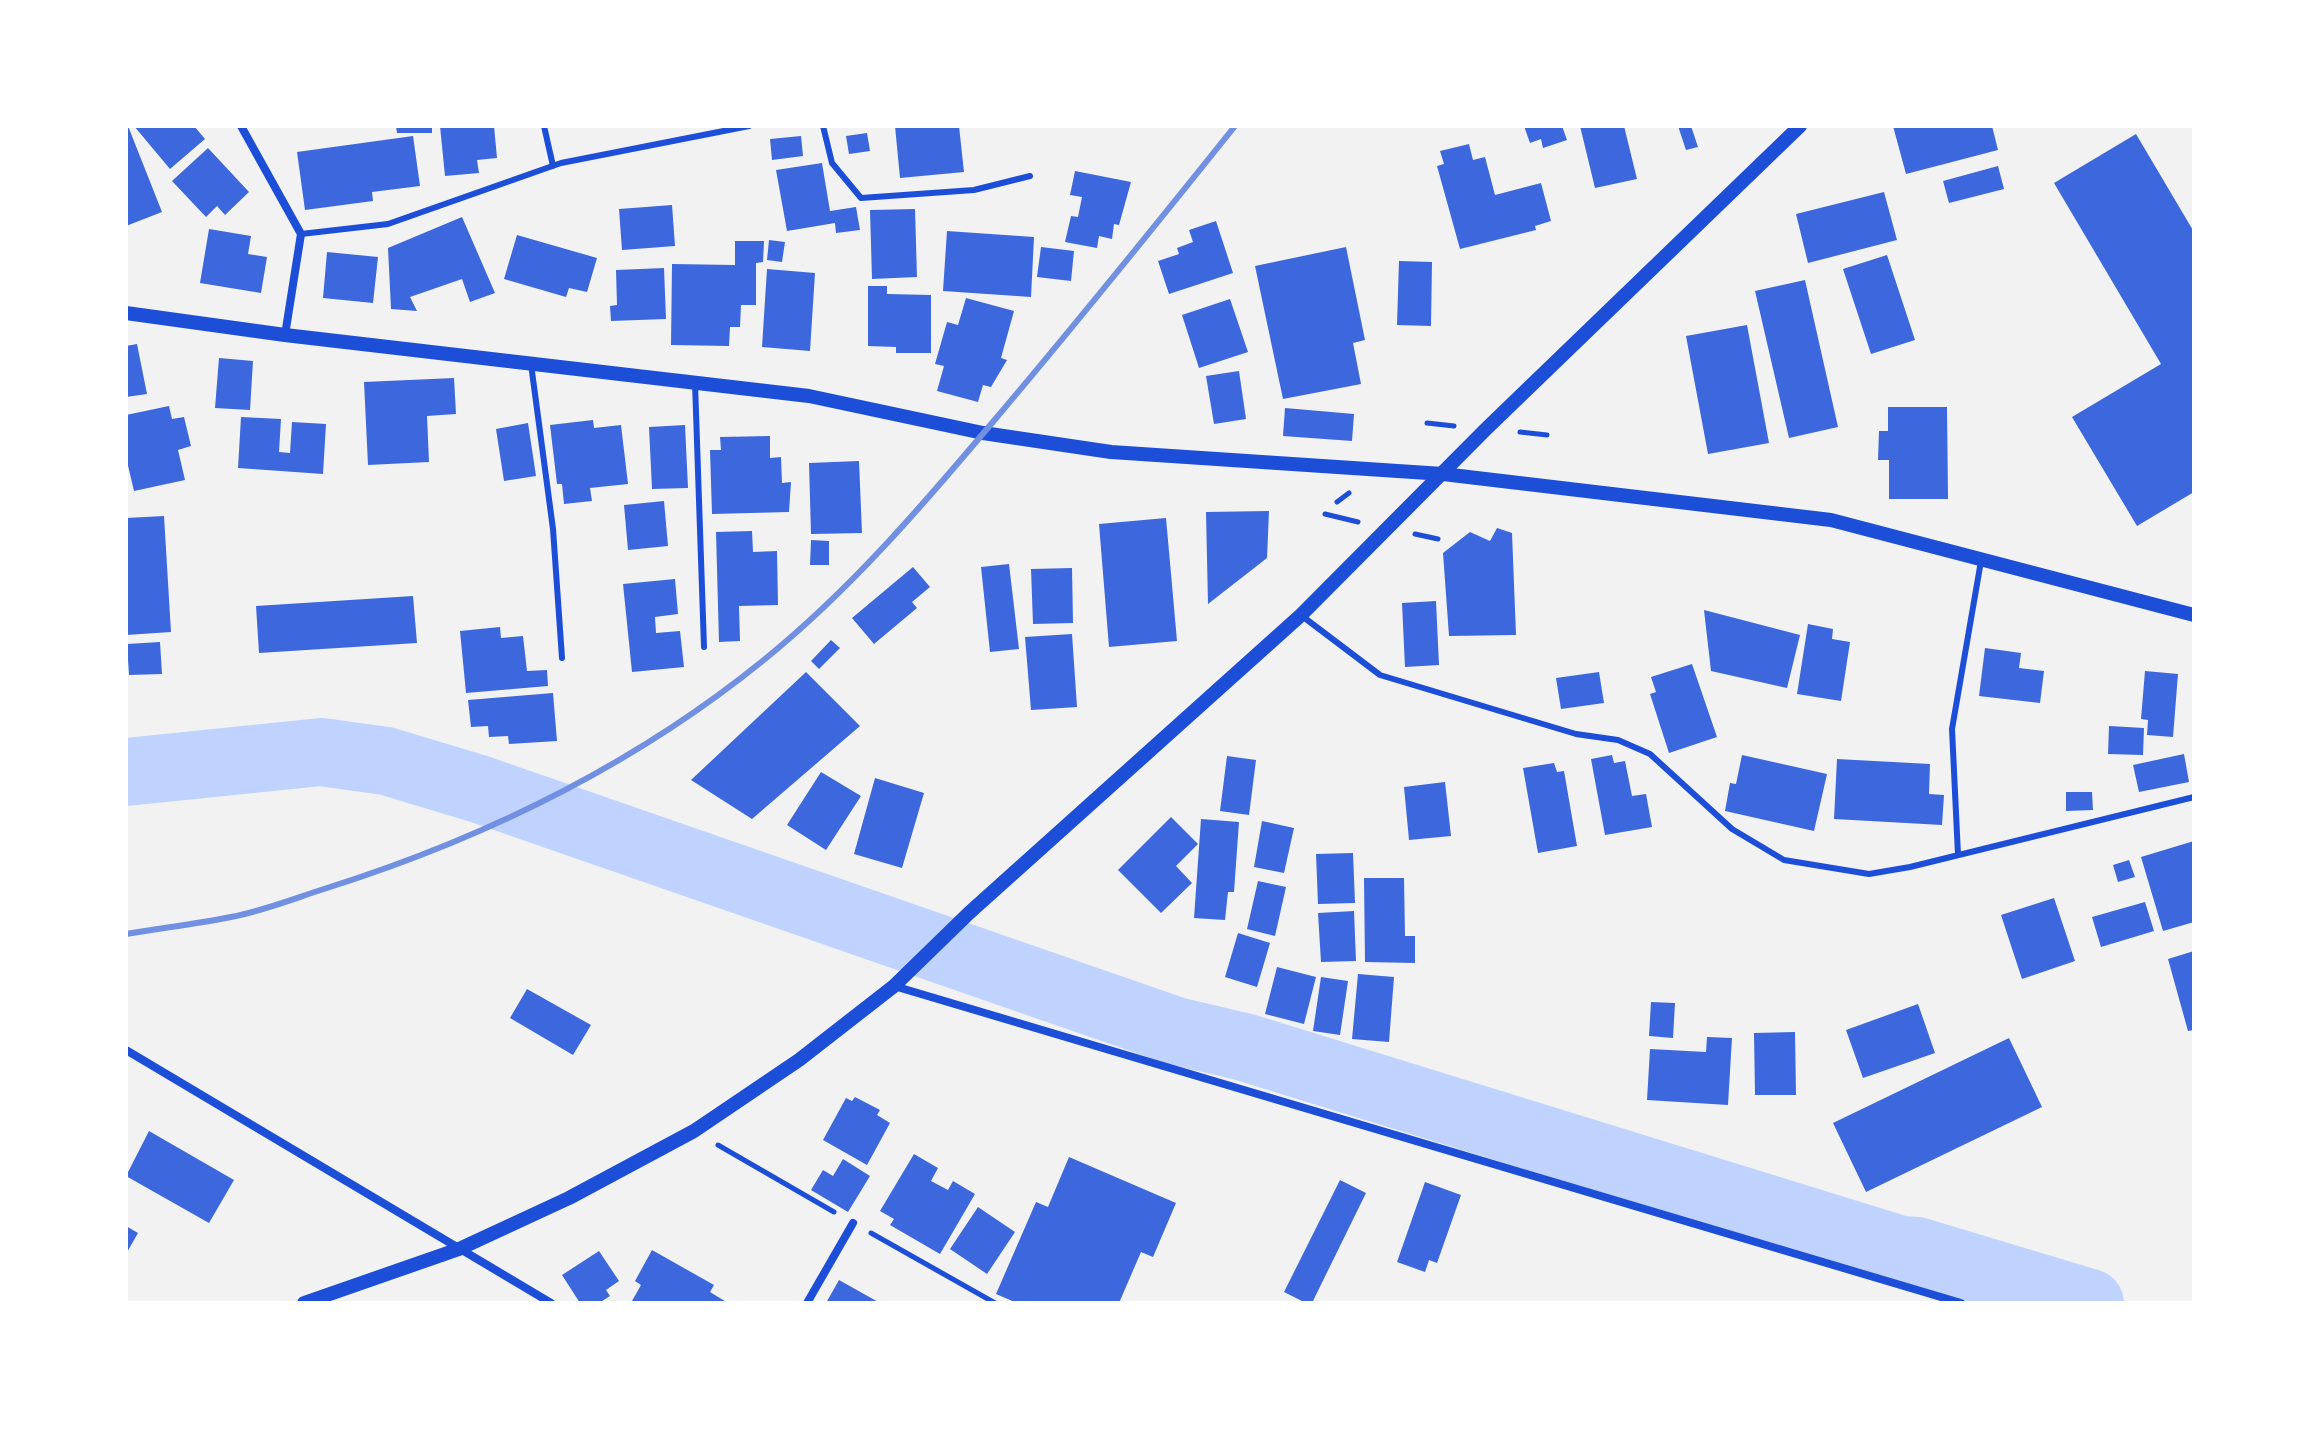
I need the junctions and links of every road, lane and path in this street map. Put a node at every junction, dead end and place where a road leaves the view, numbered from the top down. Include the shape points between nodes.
1 (241, 126) edge
2 (544, 126) edge
3 (749, 126) edge
4 (823, 126) edge
5 (1800, 126) edge
6 (553, 166) junction
7 (1030, 176) dead end
8 (301, 234) junction
9 (126, 313) edge
10 (285, 335) junction
11 (531, 364) junction
12 (694, 383) junction
13 (1443, 474) junction
14 (1981, 559) junction
15 (1301, 615) junction
16 (2194, 615) edge
17 (704, 647) dead end
18 (562, 658) dead end
19 (2194, 797) edge
20 (1958, 855) junction
21 (894, 986) junction
22 (126, 1050) edge
23 (853, 1223) dead end
24 (459, 1249) junction
25 (304, 1303) edge
26 (551, 1303) edge
27 (807, 1303) edge
28 (1958, 1303) edge

1 - 8 street
2 - 6 lane
3 - 6 lane
4 - 7 lane via 832,163 861,198 974,190
5 - 13 street
6 - 8 lane via 388,224
8 - 10 street
9 - 10 street
10 - 11 street
11 - 12 street
11 - 18 lane via 553,529
12 - 13 street via 809,396 983,433 1111,452
12 - 17 lane
13 - 14 street via 1831,520
13 - 15 street
14 - 16 street
14 - 20 lane via 1952,729
15 - 20 lane via 1380,675 1576,734 1618,740 1650,754 1732,829 1784,860 1869,874
15 - 21 street
19 - 20 lane
21 - 24 street via 799,1060 694,1131
21 - 28 street
22 - 24 street
23 - 27 street
24 - 25 street
24 - 26 street

